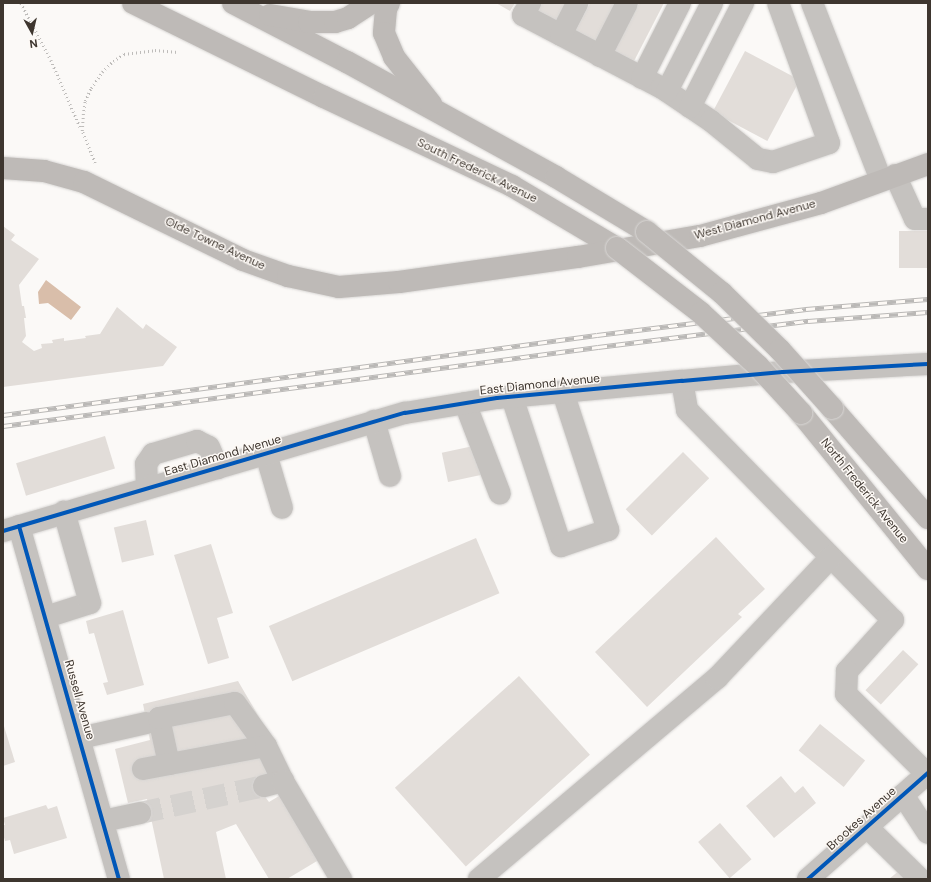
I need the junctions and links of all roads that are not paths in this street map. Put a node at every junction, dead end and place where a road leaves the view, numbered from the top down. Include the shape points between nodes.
1 (132, 3) edge
2 (371, 3) edge
3 (389, 3) edge
4 (530, 3) edge
5 (577, 3) edge
6 (627, 3) edge
7 (680, 3) edge
8 (712, 3) edge
9 (743, 3) edge
10 (778, 3) edge
11 (812, 3) edge
12 (240, 7) edge
13 (561, 35) junction
14 (600, 56) junction
15 (642, 78) junction
16 (667, 91) junction
17 (690, 106) junction
18 (437, 111) junction
19 (928, 164) edge
20 (3, 168) edge
21 (888, 178) junction
22 (928, 219) edge
23 (578, 257) joint
24 (928, 364) edge
25 (682, 381) junction
26 (563, 392) junction
27 (512, 397) junction
28 (465, 403) junction
29 (801, 414) joint
30 (374, 421) junction
31 (266, 454) junction
32 (218, 468) junction
33 (390, 476) dead end
34 (147, 488) junction
35 (500, 494) dead end
36 (282, 508) dead end
37 (64, 512) junction
38 (928, 518) edge
39 (11, 528) edge
40 (831, 557) junction
41 (928, 569) edge
42 (46, 617) junction
43 (146, 723) dead end
44 (80, 738) junction
45 (266, 746) junction
46 (169, 764) junction
47 (143, 769) dead end
48 (927, 774) edge
49 (903, 795) junction
50 (140, 813) tunnel mouth
51 (103, 821) junction
52 (867, 827) junction
53 (928, 833) edge
54 (119, 879) edge
55 (341, 879) edge
56 (479, 879) edge
57 (808, 879) edge
58 (920, 879) edge

1 - 29 main road, South Frederick Avenue, bridge via 512,186 618,248 701,313 758,366
2 - 12 main road via 348,18 335,22 309,22
3 - 18 main road via 384,33 394,57
4 - 13 street via 523,15
5 - 13 street
6 - 14 street
7 - 15 street
8 - 16 street
9 - 17 street
10 - 17 street via 829,143 773,162 758,160
11 - 21 street
12 - 18 main road
13 - 14 street
14 - 15 street
15 - 16 street
16 - 17 street
18 - 38 main road, bridge via 556,177 647,232 722,293 780,350
19 - 21 main road, West Diamond Avenue
20 - 23 main road, Olde Towne Avenue via 44,171 84,182 243,260 288,276 339,286 399,282
21 - 22 street via 915,219
21 - 23 main road, West Diamond Avenue via 822,203 700,236
24 - 25 street, East Diamond Avenue via 783,372
25 - 26 street, East Diamond Avenue
25 - 40 street via 687,410
26 - 27 street, East Diamond Avenue
26 - 27 street via 608,530 561,546
27 - 28 street, East Diamond Avenue
28 - 30 street, East Diamond Avenue
28 - 35 street
29 - 41 main road, North Frederick Avenue
30 - 31 street, East Diamond Avenue
30 - 33 street
31 - 32 street, East Diamond Avenue
31 - 36 street
32 - 34 street, East Diamond Avenue
32 - 34 street via 209,447 197,441 153,454 146,464
34 - 37 street, East Diamond Avenue
37 - 39 street, East Diamond Avenue
37 - 42 street via 90,603
39 - 42 street, Russell Avenue
40 - 48 street via 893,620 848,671 846,694
40 - 56 street via 717,678
42 - 44 street, Russell Avenue
43 - 44 street
44 - 51 street, Russell Avenue
45 - 46 street
45 - 46 street via 235,703 158,718
45 - 55 street via 274,785
46 - 47 street
48 - 49 street, Brookes Avenue
49 - 52 street, Brookes Avenue
49 - 53 street
50 - 51 street
51 - 54 street, Russell Avenue
52 - 57 street, Brookes Avenue
52 - 58 street

